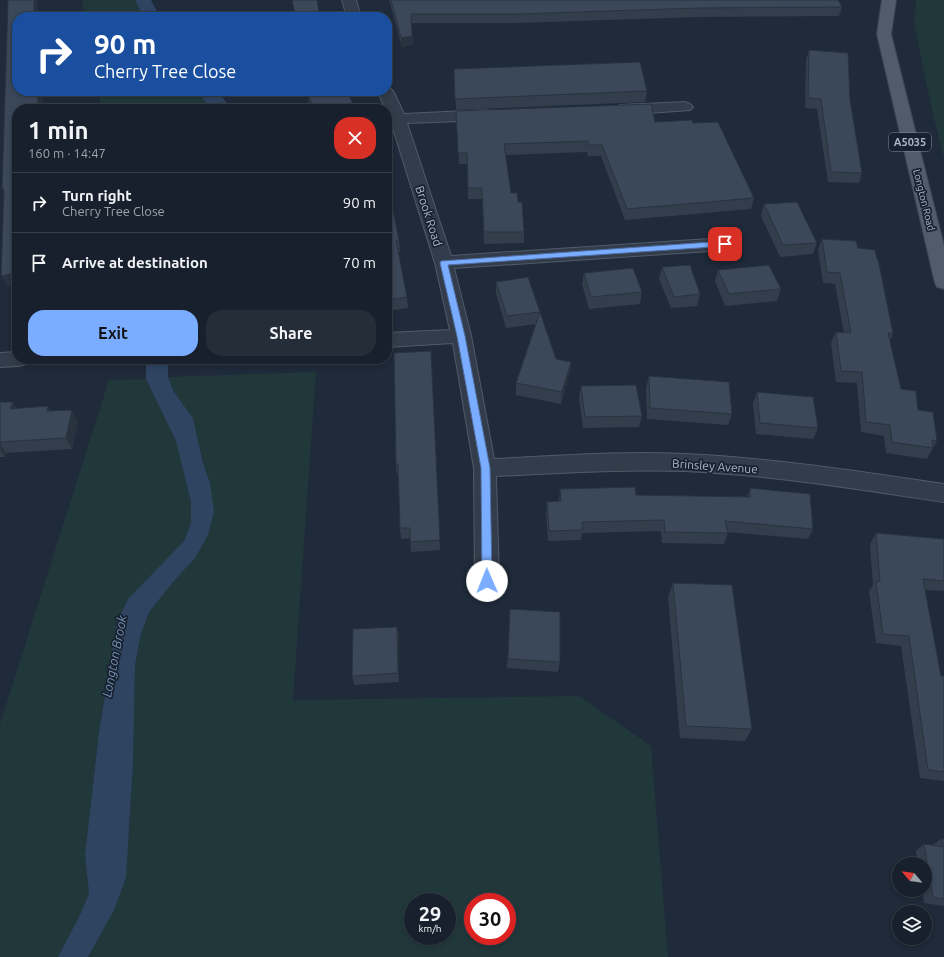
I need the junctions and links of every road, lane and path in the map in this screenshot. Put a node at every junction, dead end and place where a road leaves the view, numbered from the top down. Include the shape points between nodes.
1 (349, 0) edge
2 (352, 0) edge
3 (889, 0) edge
4 (353, 12) edge
5 (392, 106) edge
6 (685, 107) dead end
7 (605, 111) edge
8 (502, 115) edge
9 (398, 119) junction
10 (725, 244) dead end
11 (444, 263) junction
12 (944, 283) edge
13 (461, 336) junction
14 (392, 340) edge
15 (12, 359) edge
16 (0, 360) edge
17 (485, 468) junction
18 (944, 493) edge
19 (487, 581) dead end

1 - 2 street
1 - 4 street
3 - 12 main road, Longton Road / A5035 via 884,34
5 - 9 street, Brook Road
6 - 7 street
8 - 9 street
9 - 11 street, Brook Road
10 - 11 street
11 - 13 street, Brook Road
13 - 14 street
13 - 17 street, Brook Road
15 - 16 street
17 - 18 street, Brinsley Avenue via 646,462 740,466
17 - 19 street, Brook Road

